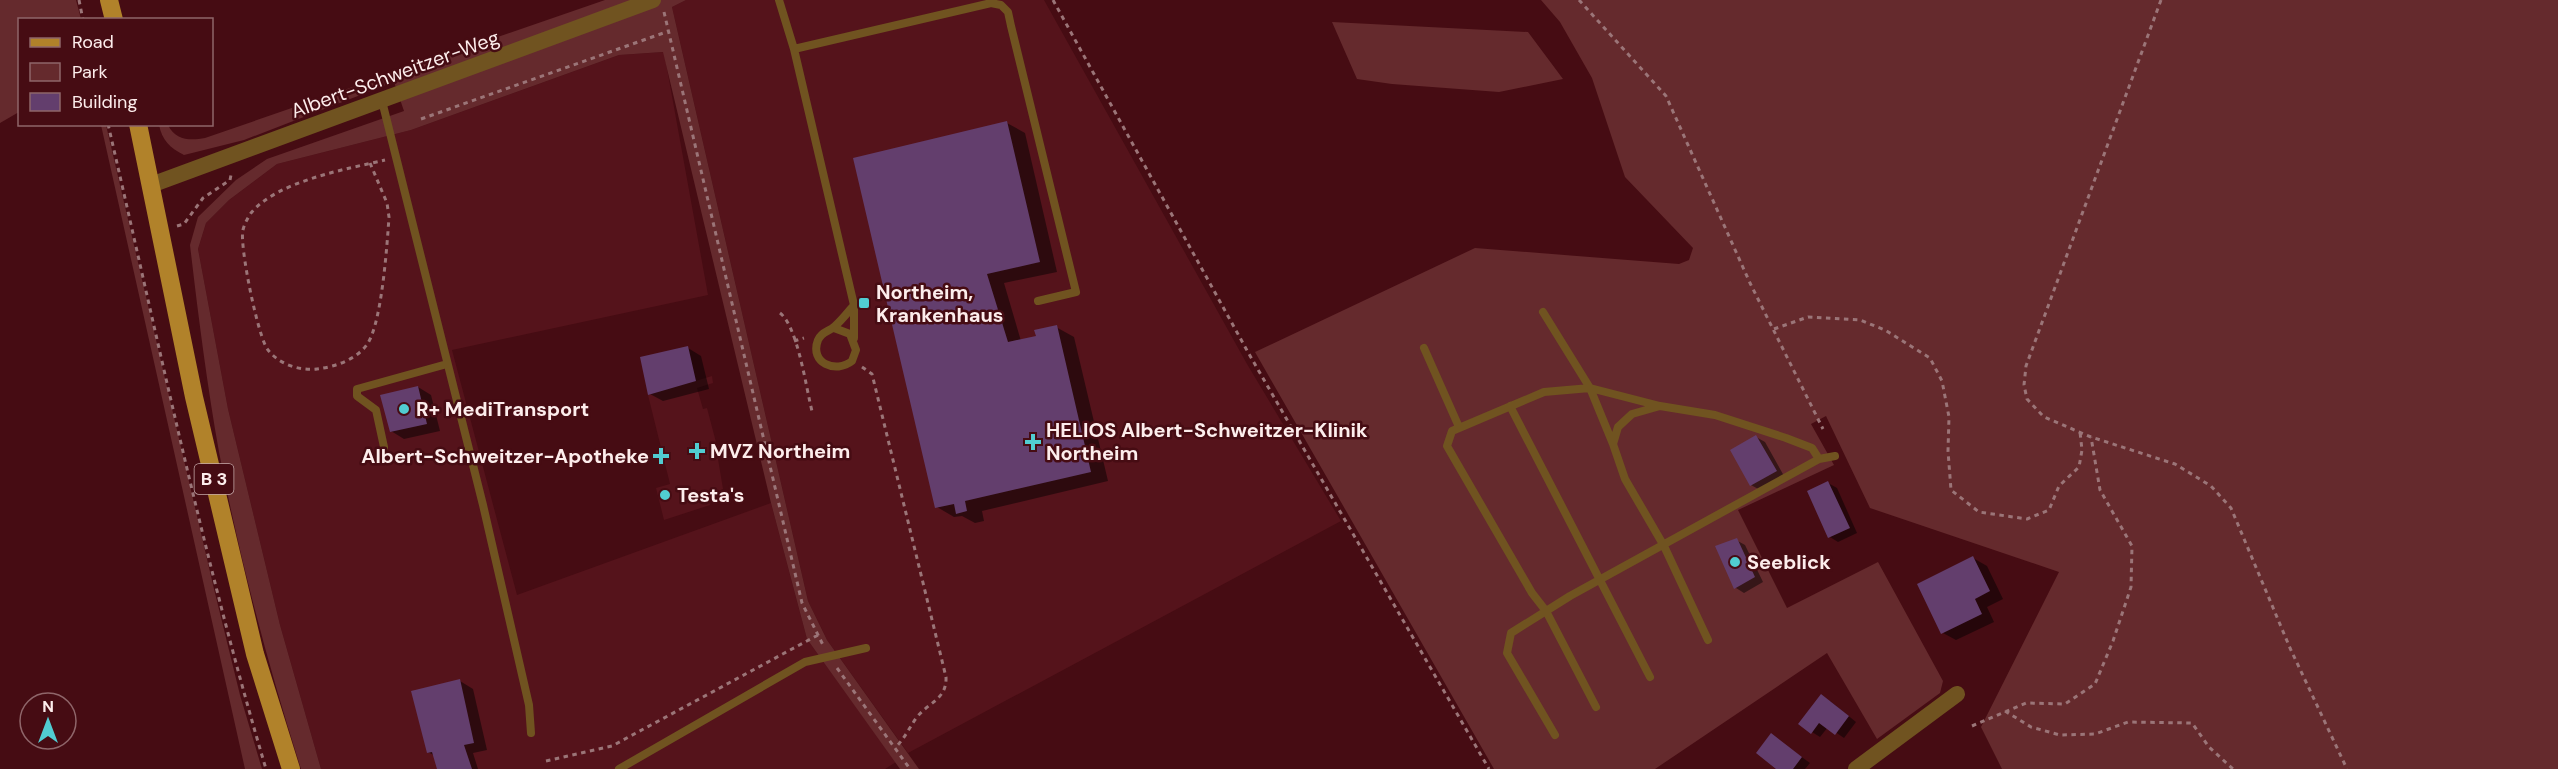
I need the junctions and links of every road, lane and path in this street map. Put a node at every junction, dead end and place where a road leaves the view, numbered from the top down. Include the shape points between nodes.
1 (79, 0) edge
2 (109, 0) edge
3 (779, 0) edge
4 (1053, 0) edge
5 (1579, 0) edge
6 (2162, 0) edge
7 (658, 5) edge
8 (83, 18) edge
9 (114, 18) edge
10 (669, 31) junction
11 (794, 49) junction
12 (382, 101) junction
13 (421, 119) dead end
14 (108, 126) edge
15 (138, 126) edge
16 (234, 156) junction
17 (396, 157) junction
18 (370, 164) junction
19 (151, 185) junction
20 (160, 230) junction
21 (134, 236) junction
22 (1038, 301) dead end
23 (854, 305) junction
24 (1543, 312) dead end
25 (780, 313) dead end
26 (834, 328) junction
27 (1774, 329) junction
28 (804, 338) dead end
29 (854, 338) junction
30 (794, 340) junction
31 (1424, 348) dead end
32 (852, 361) junction
33 (447, 364) junction
34 (1590, 388) junction
35 (1510, 406) junction
36 (1660, 406) junction
37 (812, 411) dead end
38 (1459, 427) junction
39 (1823, 429) dead end
40 (2080, 432) junction
41 (2091, 437) junction
42 (1613, 444) junction
43 (384, 447) dead end
44 (1835, 456) dead end
45 (1819, 459) junction
46 (1664, 546) junction
47 (1599, 580) junction
48 (1546, 611) junction
49 (818, 635) junction
50 (1708, 640) dead end
51 (866, 648) dead end
52 (828, 655) junction
53 (1650, 677) dead end
54 (1957, 693) dead end
55 (1596, 706) dead end
56 (2005, 711) junction
57 (1972, 726) dead end
58 (531, 733) dead end
59 (1555, 735) dead end
60 (895, 748) junction
61 (546, 761) dead end
62 (266, 769) edge
63 (291, 769) edge
64 (619, 769) edge
65 (910, 769) edge
66 (1489, 769) edge
67 (1856, 769) edge
68 (2233, 769) edge
69 (2347, 769) edge

1 - 8 path
2 - 9 main road
3 - 11 lane
4 - 66 path via 1249,354
5 - 27 path via 1666,96
6 - 40 path via 2026,366 2025,392 2034,408 2044,417
7 - 10 path
7 - 12 street, Albert-Schweitzer-Weg
10 - 13 path
10 - 49 path via 802,603
11 - 22 lane via 991,3 1001,4 1008,12 1076,292
11 - 23 lane
12 - 16 street, Albert-Schweitzer-Weg
12 - 17 lane
14 - 21 path
15 - 19 main road, B 3
16 - 19 street, Albert-Schweitzer-Weg
16 - 20 path via 230,180 202,198 184,224
17 - 18 path
17 - 33 lane
18 - 18 path via 318,175 272,197 252,213 243,230 253,301 266,348 291,366 309,370 328,368 350,359 367,345 376,327 389,217
19 - 20 main road, B 3
20 - 21 path
20 - 63 main road, B 3 via 194,397 255,654
21 - 62 path via 240,683
23 - 26 lane
23 - 29 lane
24 - 34 lane
25 - 30 path via 786,318
26 - 29 lane via 845,330
26 - 32 lane via 823,333 817,343 820,360 836,368
27 - 39 path
27 - 40 path via 1808,317 1860,320 1930,357 1942,381 1949,417 1951,490 1979,513 2027,519 2049,510 2059,486 2079,467
28 - 30 path
29 - 32 lane via 856,350
30 - 37 path
31 - 38 lane
32 - 60 path via 872,374 946,676 938,700 921,712
33 - 43 lane via 357,389 357,396 376,410
33 - 58 lane via 529,705
34 - 35 lane via 1544,392
34 - 36 lane
34 - 42 lane
35 - 38 lane
35 - 47 lane
36 - 42 lane via 1632,414 1618,427
36 - 45 lane via 1715,415 1785,438 1812,448
38 - 48 lane via 1452,431 1447,446
40 - 41 path
41 - 56 path via 2100,490 2132,546 2131,587 2095,684 2065,704 2026,703
41 - 69 path via 2175,464 2211,486 2231,508
42 - 46 lane via 1625,479
44 - 45 lane
45 - 46 lane
46 - 47 lane
46 - 50 lane
47 - 48 lane
47 - 53 lane
48 - 55 lane
48 - 59 lane via 1511,633 1507,653
49 - 52 path
49 - 61 path via 612,746
51 - 52 lane
52 - 60 path
52 - 64 lane via 805,662
54 - 67 street
56 - 57 path
56 - 68 path via 2031,727 2060,735 2096,734 2128,722 2192,723 2209,747
60 - 65 path

